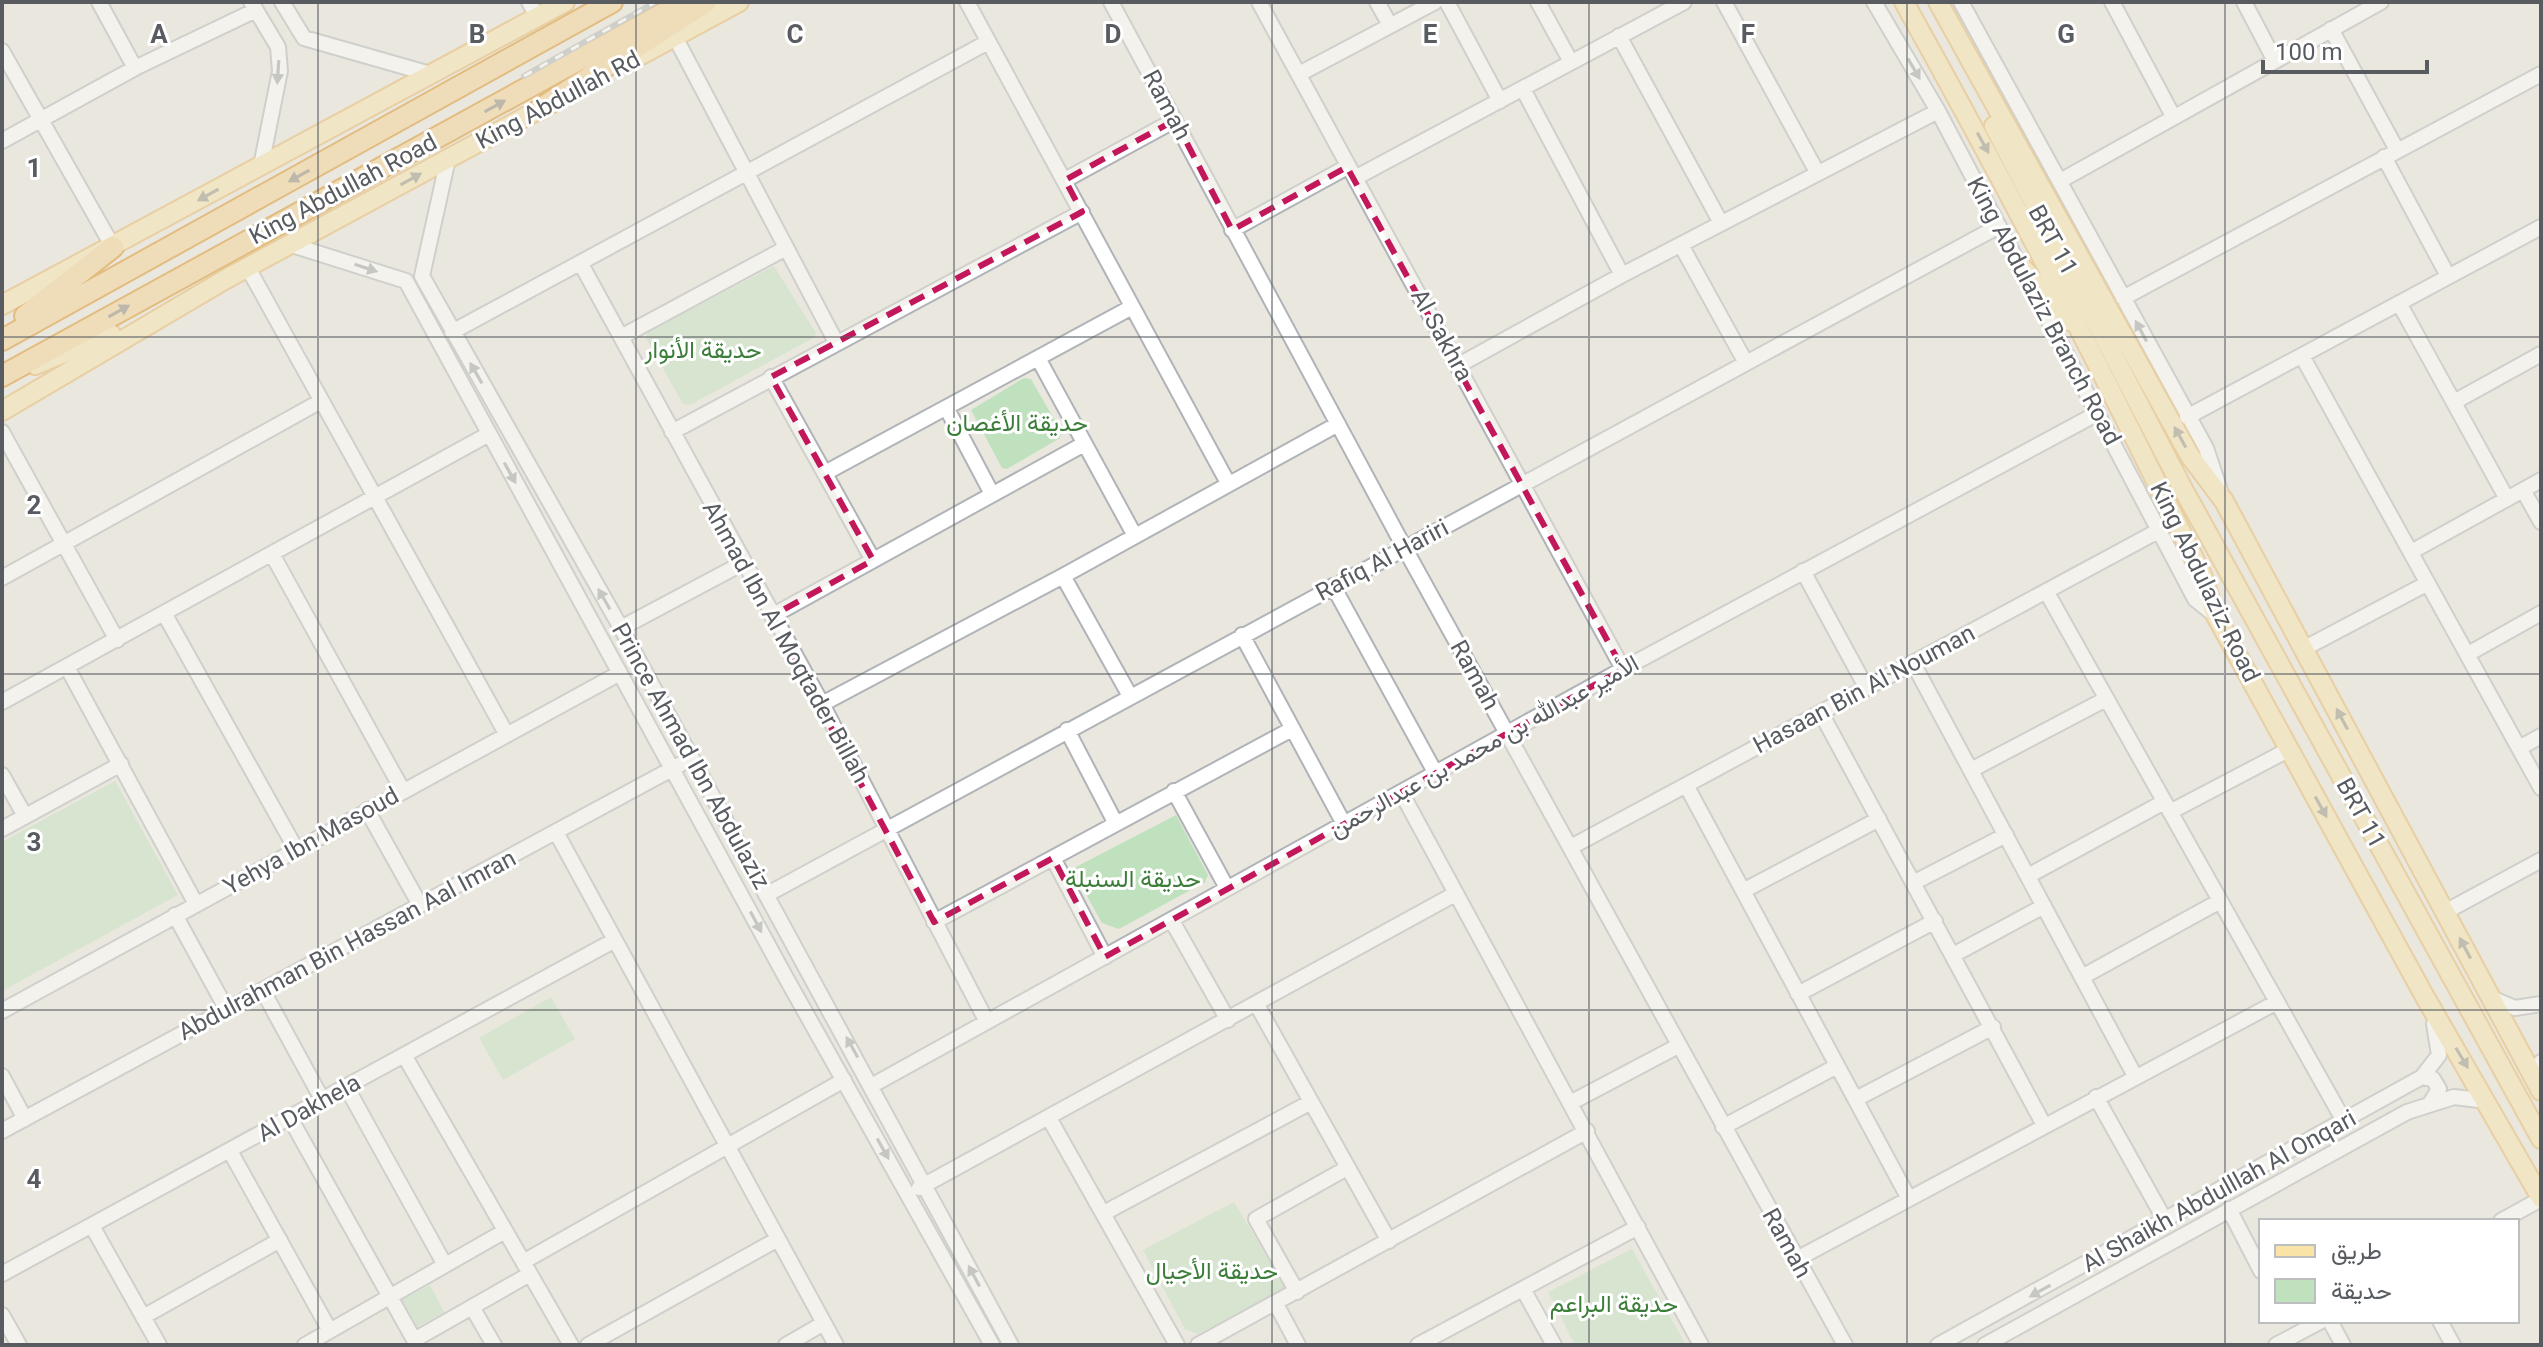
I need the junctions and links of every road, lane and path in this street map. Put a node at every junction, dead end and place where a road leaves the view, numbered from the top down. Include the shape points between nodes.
1 (99, 2) edge
2 (282, 2) edge
3 (565, 2) edge
4 (612, 2) edge
5 (684, 2) edge
6 (706, 2) edge
7 (739, 2) edge
8 (967, 2) edge
9 (1111, 2) edge
10 (1259, 2) edge
11 (1377, 2) edge
12 (1435, 2) edge
13 (1447, 2) edge
14 (1538, 2) edge
15 (1684, 2) edge
16 (1724, 2) edge
17 (1874, 2) edge
18 (1904, 2) edge
19 (1961, 2) edge
20 (2112, 2) edge
21 (2244, 2) edge
22 (2381, 2) edge
23 (1939, 3) edge
24 (253, 6) edge
25 (533, 9) edge
26 (1390, 25) junction
27 (2331, 29) junction
28 (1619, 36) junction
29 (675, 37) junction
30 (988, 42) junction
31 (2, 51) edge
32 (2275, 61) junction
33 (1571, 62) junction
34 (135, 68) junction
35 (430, 74) junction
36 (1299, 74) junction
37 (1977, 74) junction
38 (2541, 74) edge
39 (1523, 89) junction
40 (1500, 101) junction
41 (540, 109) junction
42 (1938, 111) junction
43 (2173, 116) junction
44 (39, 119) junction
45 (1175, 120) junction
46 (2, 141) edge
47 (2390, 153) junction
48 (448, 159) junction
49 (261, 166) junction
50 (1351, 172) junction
51 (1817, 172) junction
52 (747, 173) junction
53 (1065, 180) junction
54 (2060, 181) junction
55 (1082, 212) junction
56 (1721, 223) junction
57 (1999, 226) junction
58 (2541, 227) edge
59 (1232, 230) junction
60 (292, 245) junction
61 (1681, 245) junction
62 (113, 247) junction
63 (786, 248) junction
64 (581, 264) junction
65 (2021, 266) junction
66 (248, 268) junction
67 (1622, 275) junction
68 (2448, 276) junction
69 (226, 279) junction
70 (2123, 298) junction
71 (2399, 303) junction
72 (2, 305) edge
73 (1132, 307) junction
74 (2, 332) edge
75 (452, 332) junction
76 (621, 337) junction
77 (2085, 337) junction
78 (2, 340) edge
79 (836, 342) junction
80 (2541, 354) edge
81 (2302, 356) junction
82 (1038, 358) junction
83 (1746, 363) junction
84 (1459, 365) junction
85 (2, 377) edge
86 (771, 377) junction
87 (2116, 399) junction
88 (321, 401) junction
89 (2454, 402) junction
90 (947, 409) junction
91 (2, 411) edge
92 (2098, 413) junction
93 (2187, 417) junction
94 (1338, 424) junction
95 (2, 432) edge
96 (672, 432) junction
97 (489, 434) junction
98 (1084, 444) junction
99 (825, 473) junction
100 (2541, 480) edge
101 (1228, 483) junction
102 (1523, 485) junction
103 (2182, 487) junction
104 (2523, 490) junction
105 (992, 494) junction
106 (375, 497) junction
107 (2507, 499) junction
108 (2224, 501) junction
109 (2541, 522) edge
110 (2158, 531) junction
111 (1135, 536) junction
112 (64, 544) junction
113 (1404, 547) junction
114 (2411, 552) junction
115 (272, 554) junction
116 (873, 560) junction
117 (743, 563) junction
118 (1803, 571) junction
119 (1063, 576) junction
120 (2, 578) edge
121 (2428, 583) junction
122 (1333, 586) junction
123 (2046, 591) junction
124 (164, 613) junction
125 (2541, 613) edge
126 (772, 616) junction
127 (2216, 616) junction
128 (621, 628) junction
129 (1242, 635) junction
130 (117, 640) junction
131 (2305, 648) junction
132 (2468, 654) junction
133 (1913, 663) junction
134 (67, 667) junction
135 (1623, 669) junction
136 (620, 673) junction
137 (1866, 687) junction
138 (1130, 696) junction
139 (2106, 699) junction
140 (2, 702) edge
141 (822, 704) junction
142 (1821, 713) junction
143 (1292, 729) junction
144 (1067, 730) junction
145 (1507, 733) junction
146 (507, 735) junction
147 (2541, 736) edge
148 (2521, 747) junction
149 (2290, 749) junction
150 (692, 757) junction
151 (121, 764) junction
152 (672, 768) junction
153 (1971, 770) junction
154 (1436, 774) junction
155 (2, 775) edge
156 (1686, 785) junction
157 (2541, 788) edge
158 (403, 791) junction
159 (1174, 791) junction
160 (1401, 792) junction
161 (2167, 807) junction
162 (367, 810) junction
163 (25, 816) junction
164 (1879, 819) junction
165 (1115, 822) junction
166 (1344, 824) junction
167 (2, 829) edge
168 (888, 830) junction
169 (556, 832) junction
170 (2006, 835) junction
171 (1571, 847) junction
172 (296, 849) junction
173 (741, 850) junction
174 (1053, 858) junction
175 (723, 860) junction
176 (2541, 860) edge
177 (2028, 876) junction
178 (1915, 882) junction
179 (1227, 888) junction
180 (1743, 891) junction
181 (1455, 894) junction
182 (766, 895) junction
183 (2220, 901) junction
184 (196, 904) junction
185 (420, 905) junction
186 (2044, 906) junction
187 (2445, 912) junction
188 (175, 915) junction
189 (1172, 921) junction
190 (1935, 921) junction
191 (934, 922) junction
192 (615, 940) junction
193 (1955, 954) junction
194 (1105, 957) junction
195 (2082, 977) junction
196 (263, 991) junction
197 (1798, 994) junction
198 (2425, 997) junction
199 (2491, 998) junction
200 (2277, 1002) junction
201 (2541, 1004) edge
202 (1257, 1005) junction
203 (227, 1010) junction
204 (2, 1011) edge
205 (1228, 1020) junction
206 (987, 1022) junction
207 (1993, 1027) junction
208 (1678, 1046) junction
209 (404, 1055) junction
210 (2541, 1062) edge
211 (1837, 1066) junction
212 (2, 1076) edge
213 (2135, 1076) junction
214 (2422, 1077) junction
215 (844, 1080) junction
216 (873, 1085) junction
217 (347, 1088) junction
218 (2540, 1089) edge
219 (2096, 1097) junction
220 (1856, 1099) junction
221 (323, 1101) junction
222 (2487, 1101) junction
223 (1311, 1102) junction
224 (1572, 1102) junction
225 (2431, 1102) junction
226 (290, 1118) junction
227 (1049, 1118) junction
228 (25, 1119) junction
229 (2344, 1121) junction
230 (2044, 1125) junction
231 (1723, 1127) junction
232 (2, 1131) edge
233 (1587, 1131) junction
234 (2541, 1139) edge
235 (728, 1146) junction
236 (230, 1151) junction
237 (1347, 1168) junction
238 (926, 1184) junction
239 (908, 1194) junction
240 (1908, 1197) junction
241 (2541, 1198) edge
242 (2229, 1209) junction
243 (1104, 1213) junction
244 (2504, 1219) edge
245 (2166, 1222) junction
246 (92, 1226) junction
247 (1638, 1227) junction
248 (505, 1231) junction
249 (778, 1239) junction
250 (280, 1240) junction
251 (1389, 1241) junction
252 (1795, 1260) junction
253 (445, 1265) junction
254 (2259, 1267) edge
255 (526, 1268) junction
256 (2, 1274) edge
257 (1523, 1289) junction
258 (1297, 1292) junction
259 (389, 1296) junction
260 (1276, 1304) junction
261 (472, 1307) junction
262 (2, 1315) edge
263 (143, 1317) junction
264 (824, 1323) junction
265 (2312, 1323) edge
266 (2331, 1323) edge
267 (2441, 1323) edge
268 (2291, 1328) edge
269 (330, 1331) junction
270 (11, 1340) edge
271 (416, 1342) edge
272 (1990, 1344) edge
273 (159, 1345) edge
274 (305, 1345) edge
275 (494, 1345) edge
276 (571, 1345) edge
277 (588, 1345) edge
278 (786, 1345) edge
279 (836, 1345) edge
280 (992, 1345) edge
281 (1011, 1345) edge
282 (1177, 1345) edge
283 (1198, 1345) edge
284 (1298, 1345) edge
285 (1418, 1345) edge
286 (1554, 1345) edge
287 (1701, 1345) edge
288 (1845, 1345) edge
289 (1938, 1345) edge
290 (2276, 1345) edge
291 (2343, 1345) edge
292 (2453, 1345) edge

1 - 34 street
2 - 35 street via 304,38
3 - 25 main road
4 -> 78 highway, King Abdullah Road
85 -> 5 highway, King Abdullah Road
6 - 41 highway
7 - 29 main road, King Abdullah Rd
8 - 30 street
9 - 45 street, Ramah
10 - 36 street, Al Sakhra
11 - 26 street
12 - 26 street
13 - 40 street
14 - 33 street
15 - 28 street
16 - 51 street
17 -> 42 street, King Abdulaziz Branch Road
18 -> 77 main road, King Abdulaziz Road
19 - 54 street
20 - 43 street
21 - 32 street
22 - 27 street
23 - 37 main road, King Abdulaziz Road
24 - 34 street
24 -> 49 street via 278,47 280,71
25 - 35 main road
26 - 36 street
27 - 32 street
27 - 47 street
28 - 33 street
28 - 56 street
29 - 41 main road, King Abdullah Rd
29 - 52 street
30 - 52 street
30 - 53 street
31 - 44 street
32 - 43 street
33 - 39 street
34 - 44 street
35 - 49 main road
36 - 50 street, Al Sakhra
37 - 103 main road, BRT 11 via 1994,129
108 -> 37 main road, King Abdulaziz Road via 2190,456
38 - 47 street
39 - 40 street
39 - 67 street
40 - 50 street
41 - 48 main road, King Abdullah Rd
42 - 51 street
42 - 57 street, King Abdulaziz Branch Road
43 - 54 street
44 - 46 street
44 - 62 street
45 - 53 street
45 - 59 street, Ramah
47 - 68 street
47 - 70 street
60 -> 48 main road, King Abdullah Rd
48 - 75 street, Prince Ahmad Ibn Abdulaziz via 422,276
49 -> 62 main road
50 - 59 street
50 - 84 street, Al Sakhra
51 - 56 street
52 - 63 street
52 - 64 street
53 - 55 street
54 - 70 street
55 - 73 street
55 - 79 street
56 - 61 street
57 - 65 street, King Abdulaziz Branch Road
57 - 83 street, Rafiq Al Hariri
58 - 68 street
59 - 94 street, Ramah
60 - 66 main road, King Abdullah Rd
60 -> 97 street, Prince Ahmad Ibn Abdulaziz via 406,281
61 - 67 street
61 - 83 street
62 - 72 main road
62 - 74 highway
63 - 76 street
63 - 79 street
64 - 75 street
64 - 76 street, Ahmad Ibn Al Moqtader Billah
65 - 77 main road
65 - 92 street, King Abdulaziz Branch Road
66 - 69 main road, King Abdullah Rd
66 - 88 street
67 - 84 street
68 - 71 street
69 - 85 main road via 82,348
69 - 91 main road, King Abdullah Rd
93 -> 70 street
71 - 81 street
71 - 89 street
73 - 82 street
73 - 101 street
128 -> 75 street, Prince Ahmad Ibn Abdulaziz
76 - 96 street, Ahmad Ibn Al Moqtader Billah
77 - 87 main road, King Abdulaziz Road
79 - 86 street
80 - 89 street
81 - 93 street
81 - 114 street
82 - 90 street
82 - 98 street
83 - 102 street, Rafiq Al Hariri
84 - 102 street, Al Sakhra
86 - 96 street
86 - 99 street
87 - 103 main road, BRT 11
87 - 127 main road, King Abdulaziz Road via 2202,575
88 - 106 street
88 - 112 street
89 - 107 street
90 - 99 street
90 - 105 street
92 - 110 street, King Abdulaziz Branch Road
92 - 118 street, الأمير عبدالله بن محمد بن عبدالرحمن
93 - 108 street via 2206,448
94 - 101 street
94 - 113 street, Ramah
95 - 112 street
96 - 117 street, Ahmad Ibn Al Moqtader Billah
97 - 106 street
97 -> 136 street, Prince Ahmad Ibn Abdulaziz
98 - 105 street
98 - 111 street
99 - 116 street
100 - 104 street
101 - 111 street
102 - 113 street, Rafiq Al Hariri
102 - 135 street, Al Sakhra
103 - 234 main road, BRT 11
104 - 107 street
104 - 109 street
105 - 116 street
106 - 115 street
106 - 146 street
107 - 114 street
108 - 131 main road, King Abdulaziz Road
110 - 123 street, Hasaan Bin Al Nouman
110 - 127 street, King Abdulaziz Branch Road via 2195,599
111 - 119 street
112 - 120 street
112 - 130 street
113 - 122 street, Rafiq Al Hariri
113 - 145 street, Ramah
114 - 121 street
115 - 124 street
115 - 158 street
116 - 126 street
117 - 126 street, Ahmad Ibn Al Moqtader Billah
117 - 128 street
118 - 135 street, الأمير عبدالله بن محمد بن عبدالرحمن
118 - 137 street
119 - 138 street
119 - 141 street
121 - 131 street
121 - 132 street
122 - 129 street, Rafiq Al Hariri
122 - 154 street
123 - 133 street, Hasaan Bin Al Nouman
123 - 139 street
124 - 130 street
124 - 172 street
125 - 132 street
126 - 141 street, Ahmad Ibn Al Moqtader Billah
127 - 149 main road, King Abdulaziz Road
128 - 150 street, Prince Ahmad Ibn Abdulaziz
129 - 138 street, Rafiq Al Hariri
129 - 143 street
130 - 134 street
187 -> 131 main road, King Abdulaziz Road
132 - 148 street
133 - 137 street, Hasaan Bin Al Nouman
133 - 153 street
134 - 140 street
134 - 151 street
135 - 145 street, الأمير عبدالله بن محمد بن عبدالرحمن
136 - 146 street, Yehya Ibn Masoud
136 - 152 street, Prince Ahmad Ibn Abdulaziz
137 - 142 street, Hasaan Bin Al Nouman
138 - 144 street, Rafiq Al Hariri
139 - 153 street
139 - 161 street
141 - 168 street, Ahmad Ibn Al Moqtader Billah
142 - 156 street, Hasaan Bin Al Nouman
142 - 164 street
143 - 159 street
143 - 166 street
144 - 165 street
144 - 168 street, Rafiq Al Hariri
145 - 154 street, الأمير عبدالله بن محمد بن عبدالرحمن
145 - 171 street, Ramah
146 - 158 street, Yehya Ibn Masoud
147 - 148 street
148 - 157 street
149 - 161 street
149 -> 198 main road, King Abdulaziz Road
150 - 152 street, Abdulrahman Bin Hassan Aal Imran
150 - 173 street, Prince Ahmad Ibn Abdulaziz
151 - 163 street
151 - 184 street
152 - 169 street, Abdulrahman Bin Hassan Aal Imran
152 - 175 street, Prince Ahmad Ibn Abdulaziz
153 - 170 street
154 - 160 street, الأمير عبدالله بن محمد بن عبدالرحمن
155 - 163 street
156 - 171 street, Hasaan Bin Al Nouman
156 - 180 street
158 - 162 street, Yehya Ibn Masoud
159 - 165 street
159 - 179 street
160 - 166 street, الأمير عبدالله بن محمد بن عبدالرحمن
160 - 181 street
161 - 177 street
161 - 183 street
162 - 172 street, Yehya Ibn Masoud
162 - 185 street
163 - 167 street
164 - 178 street
164 - 180 street
165 - 174 street
166 - 179 street, الأمير عبدالله بن محمد بن عبدالرحمن
168 - 182 street, Rafiq Al Hariri
168 - 191 street, Ahmad Ibn Al Moqtader Billah
169 - 185 street, Abdulrahman Bin Hassan Aal Imran
169 - 192 street
170 - 177 street
170 - 178 street
171 - 208 street, Ramah
172 - 184 street, Yehya Ibn Masoud
173 - 175 street
173 - 182 street, Prince Ahmad Ibn Abdulaziz
174 - 191 street
174 - 194 street
175 -> 215 street, Prince Ahmad Ibn Abdulaziz
176 - 187 street
177 - 186 street
178 - 190 street
179 - 189 street, الأمير عبدالله بن محمد بن عبدالرحمن
180 - 197 street
181 - 202 street
181 - 224 street
216 -> 182 street, Prince Ahmad Ibn Abdulaziz
183 - 195 street
183 - 200 street
184 - 188 street, Yehya Ibn Masoud
185 - 196 street, Abdulrahman Bin Hassan Aal Imran
186 - 193 street
186 - 195 street
199 -> 187 main road, King Abdulaziz Road
188 - 203 street
188 - 204 street, Yehya Ibn Masoud
189 - 194 street, الأمير عبدالله بن محمد بن عبدالرحمن
189 - 205 street
190 - 193 street
190 - 197 street
191 - 206 street, Ahmad Ibn Al Moqtader Billah
192 - 209 street, Al Dakhela
192 - 235 street
193 - 207 street
194 - 206 street, الأمير عبدالله بن محمد بن عبدالرحمن
195 - 213 street
196 - 203 street, Abdulrahman Bin Hassan Aal Imran
196 - 221 street
197 - 211 street
198 - 214 street via 2439,1055
198 -> 222 main road, King Abdulaziz Road
199 - 201 street via 2515,1008
199 - 218 main road, King Abdulaziz Road
200 - 213 street
200 - 229 street
202 - 205 street
202 - 223 street
203 - 228 street, Abdulrahman Bin Hassan Aal Imran
205 - 227 street
206 - 216 street, الأمير عبدالله بن محمد بن عبدالرحمن
207 - 220 street
207 - 230 street
208 - 224 street
208 - 231 street, Ramah
209 - 217 street, Al Dakhela
209 - 248 street
210 - 218 street
211 - 220 street
211 - 231 street
212 - 228 street
213 - 219 street
214 - 225 street via 2433,1079 2439,1089
214 - 229 street, Al Shaikh Abdulllah Al Onqari
215 - 235 street
215 -> 239 street, Prince Ahmad Ibn Abdulaziz
216 - 238 street, Prince Ahmad Ibn Abdulaziz
217 - 221 street, Al Dakhela
217 - 253 street
219 - 230 street
219 - 245 street
220 - 240 street
221 - 226 street, Al Dakhela
222 - 225 street, Al Shaikh Abdulllah Al Onqari via 2467,1096
222 - 241 main road, King Abdulaziz Road
223 - 237 street
223 - 243 street
224 - 233 street
225 - 242 street, Al Shaikh Abdulllah Al Onqari
226 - 236 street, Al Dakhela
226 - 259 street
227 - 238 street
227 - 243 street
228 - 232 street, Abdulrahman Bin Hassan Aal Imran
229 - 245 street, Al Shaikh Abdulllah Al Onqari
230 - 240 street
231 - 252 street, Ramah
233 - 247 street
233 - 251 street
235 - 249 street
235 - 255 street
236 - 246 street, Al Dakhela
236 - 250 street
237 - 251 street
237 - 258 street via 1256,1219
238 - 239 street
281 -> 238 street, Prince Ahmad Ibn Abdulaziz
239 - 280 street, Prince Ahmad Ibn Abdulaziz
240 - 252 street
241 - 244 street
242 - 254 street
242 - 272 street, Al Shaikh Abdulllah Al Onqari
243 - 282 street
245 -> 289 street, Al Shaikh Abdulllah Al Onqari
246 - 256 street, Al Dakhela
246 - 263 street
247 - 257 street
247 - 287 street
248 - 253 street
248 - 255 street
249 - 264 street
249 - 277 street
250 - 263 street
250 - 269 street
251 - 258 street
252 - 288 street, Ramah
253 - 259 street
255 - 261 street
255 - 276 street
257 - 285 street
257 - 286 street
258 - 260 street
259 - 269 street
259 - 271 street
260 - 283 street
260 - 284 street
261 - 271 street
261 - 275 street
262 - 270 street
263 - 273 street
264 - 278 street
264 - 279 street
265 - 268 street
266 - 291 street
267 - 292 street
268 - 290 street
269 - 274 street

